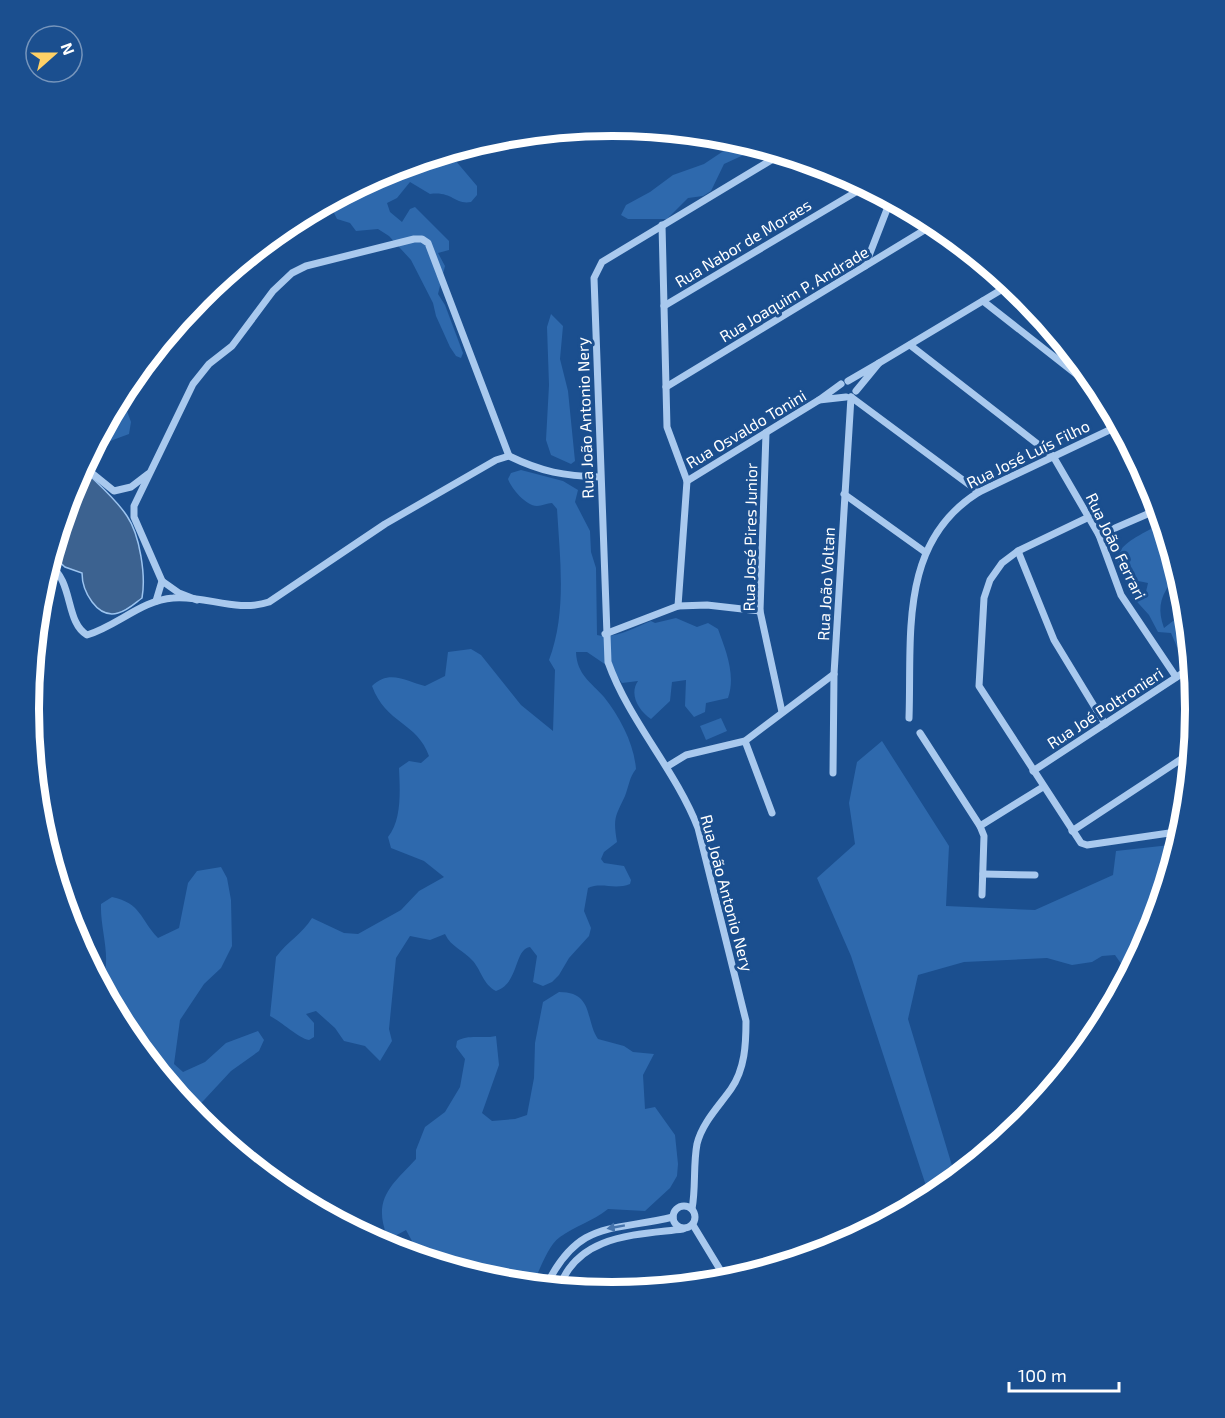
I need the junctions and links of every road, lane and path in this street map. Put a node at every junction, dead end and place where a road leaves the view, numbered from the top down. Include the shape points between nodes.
1 (773, 159) edge
2 (858, 191) edge
3 (888, 206) edge
4 (663, 225) junction
5 (926, 229) edge
6 (865, 267) junction
7 (1003, 289) edge
8 (983, 301) junction
9 (664, 306) junction
10 (910, 345) junction
11 (879, 363) junction
12 (1079, 376) edge
13 (845, 382) junction
14 (666, 387) junction
15 (851, 395) junction
16 (819, 400) junction
17 (1112, 428) edge
18 (766, 433) junction
19 (509, 456) junction
20 (1053, 456) junction
21 (91, 472) edge
22 (148, 474) junction
23 (600, 477) junction
24 (687, 481) junction
25 (979, 492) junction
26 (844, 494) junction
27 (1151, 512) edge
28 (1089, 517) junction
29 (1100, 536) junction
30 (1018, 551) junction
31 (925, 552) junction
32 (56, 572) edge
33 (162, 581) junction
34 (197, 600) junction
35 (156, 601) junction
36 (678, 606) junction
37 (760, 611) junction
38 (605, 634) junction
39 (1185, 671) edge
40 (834, 674) junction
41 (1176, 677) junction
42 (782, 712) junction
43 (909, 718) dead end
44 (1106, 724) junction
45 (920, 733) dead end
46 (745, 741) junction
47 (1184, 757) edge
48 (668, 766) junction
49 (1033, 771) junction
50 (833, 774) dead end
51 (1044, 787) junction
52 (772, 813) dead end
53 (980, 826) junction
54 (1072, 831) junction
55 (1172, 833) edge
56 (983, 874) junction
57 (1035, 875) dead end
58 (982, 895) dead end
59 (692, 1209) junction
60 (673, 1217) junction
61 (693, 1225) junction
62 (683, 1229) junction
63 (722, 1271) edge
64 (550, 1279) edge
65 (564, 1280) edge

1 - 4 street
2 - 9 street, Rua Nabor de Moraes
3 - 6 street
4 - 9 street
4 - 23 street, Rua João Antonio Nery via 602,262 594,278
5 - 6 street, Rua Joaquim P. Andrade
6 - 14 street, Rua Joaquim P. Andrade
7 - 8 street, Rua Osvaldo Tonini
8 - 10 street, Rua Osvaldo Tonini
8 - 12 street
9 - 14 street
10 - 11 street, Rua Osvaldo Tonini
10 - 20 street, Rua João Ferrari
11 - 13 street, Rua Osvaldo Tonini
11 - 15 street, Rua Osvaldo Tonini
13 - 15 street via 854,383
13 - 15 street via 840,392
13 - 16 street, Rua Osvaldo Tonini
14 - 24 street via 669,439
15 - 16 street, Rua Osvaldo Tonini
15 - 25 street
15 - 26 street, Rua João Voltan
16 - 18 street, Rua Osvaldo Tonini
17 - 20 street, Rua José Luís Filho
18 - 24 street, Rua Osvaldo Tonini
18 - 37 street, Rua José Pires Junior
19 - 22 street via 428,243 414,238 292,273 273,291 232,346 208,364 193,384
19 - 23 street via 535,469 563,476
19 - 34 street via 385,524 269,602 241,607
20 - 25 street, Rua José Luís Filho
20 - 28 street, Rua João Ferrari
21 - 22 street via 114,491 131,487
22 - 33 street via 134,506 134,517
23 - 38 street, Rua João Antonio Nery
24 - 36 street
25 - 31 street, Rua José Luís Filho via 952,513
26 - 31 street
26 - 40 street, Rua João Voltan
27 - 29 street
28 - 29 street, Rua João Ferrari
28 - 30 street
29 - 41 street, Rua João Ferrari via 1121,595
30 - 44 street via 1054,640
30 - 49 street via 1002,563 984,598 979,686
31 - 43 street, Rua José Luís Filho via 914,596
32 - 35 street via 66,584 76,624 87,634
33 - 34 street
33 - 35 street
34 - 35 street via 174,597
36 - 37 street
36 - 38 street
37 - 42 street, Rua José Pires Junior
38 - 48 street, Rua João Antonio Nery via 608,662 617,687
39 - 41 street, Rua Joé Poltronieri
40 - 42 street
40 - 50 street, Rua João Voltan
41 - 44 street, Rua Joé Poltronieri
42 - 46 street
44 - 49 street, Rua Joé Poltronieri
45 - 53 street
46 - 48 street via 686,755
46 - 52 street
47 - 54 street
48 - 59 street, Rua João Antonio Nery via 698,828 746,1021 741,1066 698,1143
49 - 51 street
51 - 53 street
51 - 54 street
53 - 56 street via 984,836
54 - 55 street via 1087,845
56 - 57 street
56 - 58 street
59 - 60 street via 682,1206
59 - 61 street via 696,1217
60 - 62 street
60 -> 64 street via 611,1227 588,1236 566,1252
61 - 62 street
61 - 63 street
62 - 65 street via 602,1241 578,1259

